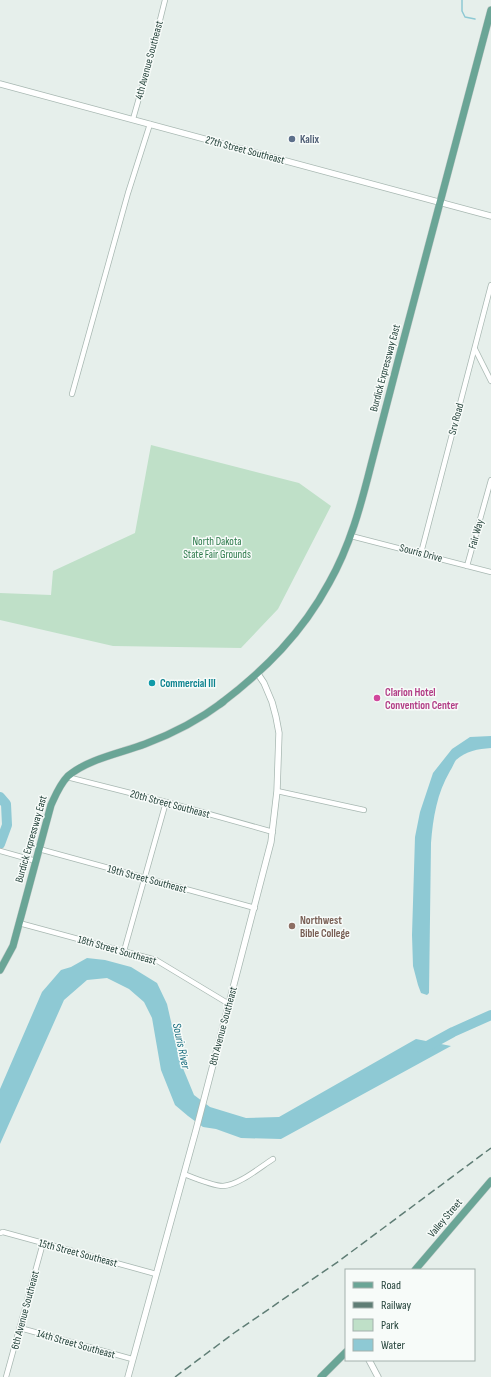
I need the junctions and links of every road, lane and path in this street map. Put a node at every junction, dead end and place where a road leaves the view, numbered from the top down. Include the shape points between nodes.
1 (165, 0) edge
2 (491, 10) edge
3 (0, 84) edge
4 (133, 119) junction
5 (150, 124) junction
6 (439, 202) junction
7 (491, 216) edge
8 (491, 285) edge
9 (475, 349) junction
10 (491, 381) edge
11 (72, 394) dead end
12 (491, 480) edge
13 (351, 536) junction
14 (421, 553) junction
15 (467, 566) junction
16 (491, 572) edge
17 (258, 674) junction
18 (231, 696) junction
19 (220, 704) dead end
20 (67, 777) junction
21 (278, 791) junction
22 (166, 802) junction
23 (364, 810) dead end
24 (273, 832) junction
25 (39, 850) junction
26 (0, 851) edge
27 (36, 861) junction
28 (144, 878) junction
29 (255, 908) junction
30 (19, 923) junction
31 (124, 950) junction
32 (0, 970) edge
33 (229, 1004) junction
34 (273, 1159) dead end
35 (184, 1174) junction
36 (491, 1181) edge
37 (0, 1232) edge
38 (43, 1243) junction
39 (416, 1269) edge
40 (156, 1274) junction
41 (20, 1328) junction
42 (345, 1353) edge
43 (132, 1359) junction
44 (370, 1361) edge
45 (6, 1377) edge
46 (128, 1377) edge
47 (321, 1377) edge
48 (378, 1377) edge

1 - 4 street, 4th Avenue Southeast
2 - 6 main road, Burdick Expressway East
3 - 4 street, 27th Street Southeast
4 - 5 street, 27th Street Southeast
5 - 6 street, 27th Street Southeast
5 - 11 street
6 - 7 street, 27th Street Southeast
6 - 13 main road, Burdick Expressway East
8 - 9 street, Srv Road
9 - 10 street
9 - 14 street, Srv Road
12 - 15 street, Fair Way
13 - 14 street, Souris Drive
13 - 17 main road, Burdick Expressway East via 330,582 314,609
14 - 15 street, Souris Drive
15 - 16 street, Souris Drive
17 - 18 main road, Burdick Expressway East
17 - 21 street, 8th Avenue Southeast via 264,683 276,717 279,749
18 - 19 main road, Burdick Expressway East
18 - 20 main road, Burdick Expressway East via 194,721 167,735 84,766
20 - 22 street, 20th Street Southeast
20 - 25 main road, Burdick Expressway East via 54,799
21 - 23 street
21 - 24 street, 8th Avenue Southeast
22 - 24 street, 20th Street Southeast
22 - 28 street
24 - 29 street, 8th Avenue Southeast
25 - 27 main road, Burdick Expressway East
25 - 28 street, 19th Street Southeast
26 - 27 street
27 - 30 main road, Burdick Expressway East
28 - 29 street, 19th Street Southeast
28 - 31 street
29 - 33 street, 8th Avenue Southeast
30 - 31 street, 18th Street Southeast
30 - 32 main road, Burdick Expressway East via 11,950
31 - 33 street, 18th Street Southeast via 156,960
33 - 35 street, 8th Avenue Southeast
34 - 35 street via 237,1182 223,1186
35 - 40 street, 8th Avenue Southeast
36 - 39 main road, Valley Street
37 - 38 street, 15th Street Southeast
38 - 40 street, 15th Street Southeast
38 - 41 street, 6th Avenue Southeast
40 - 43 street, 8th Avenue Southeast
41 - 43 street, 14th Street Southeast
41 - 45 street, 6th Avenue Southeast
42 - 47 main road
43 - 46 street, 8th Avenue Southeast
44 - 48 street

